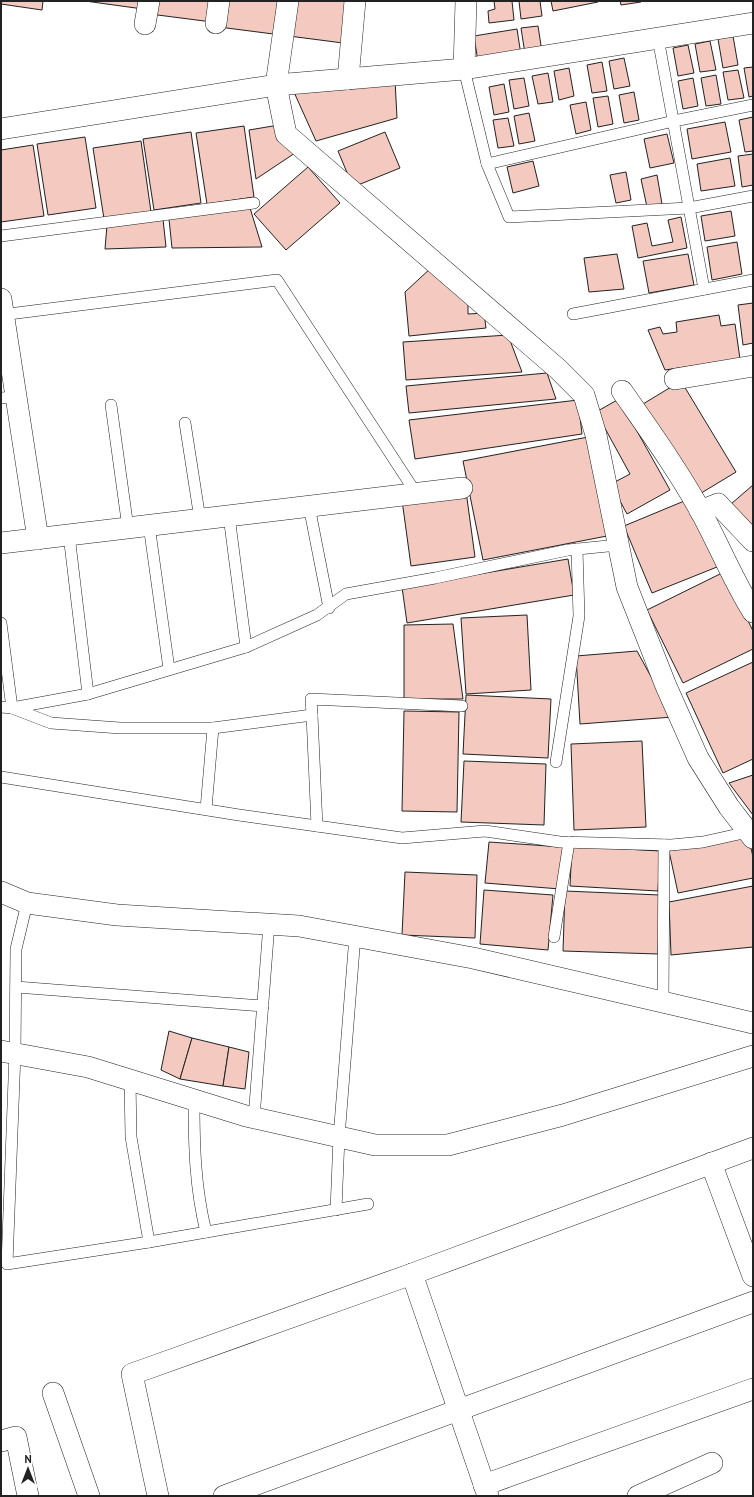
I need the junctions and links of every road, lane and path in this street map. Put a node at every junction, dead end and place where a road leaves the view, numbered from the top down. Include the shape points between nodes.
1 (148, 1) edge
2 (219, 1) edge
3 (288, 1) edge
4 (355, 1) edge
5 (466, 1) edge
6 (216, 23) dead end
7 (753, 23) edge
8 (145, 24) dead end
9 (658, 38) junction
10 (464, 69) junction
11 (348, 79) junction
12 (276, 85) junction
13 (753, 106) edge
14 (674, 122) junction
15 (1, 129) edge
16 (487, 164) junction
17 (753, 196) edge
18 (254, 203) dead end
19 (689, 208) junction
20 (1, 236) edge
21 (753, 280) edge
22 (704, 290) junction
23 (2, 310) edge
24 (573, 314) dead end
25 (753, 366) edge
26 (675, 379) dead end
27 (622, 391) dead end
28 (8, 397) edge
29 (111, 405) dead end
30 (185, 423) dead end
31 (462, 488) dead end
32 (416, 493) junction
33 (309, 506) junction
34 (700, 511) junction
35 (229, 516) junction
36 (200, 519) junction
37 (150, 525) junction
38 (128, 528) junction
39 (69, 535) junction
40 (38, 539) junction
41 (753, 541) edge
42 (1, 543) edge
43 (618, 545) junction
44 (577, 549) junction
45 (329, 608) junction
46 (753, 612) edge
47 (1, 623) edge
48 (246, 647) junction
49 (169, 669) junction
50 (88, 694) junction
51 (462, 706) dead end
52 (7, 708) edge
53 (312, 715) junction
54 (213, 728) junction
55 (556, 762) dead end
56 (1, 777) edge
57 (206, 810) junction
58 (317, 826) junction
59 (751, 835) edge
60 (569, 842) junction
61 (664, 845) junction
62 (1, 892) edge
63 (27, 903) junction
64 (268, 924) junction
65 (355, 936) junction
66 (554, 937) dead end
67 (16, 987) junction
68 (663, 1002) junction
69 (263, 1006) junction
70 (753, 1023) edge
71 (8, 1052) edge
72 (753, 1056) edge
73 (130, 1080) junction
74 (194, 1099) junction
75 (254, 1118) junction
76 (340, 1137) junction
77 (753, 1148) edge
78 (711, 1163) junction
79 (368, 1204) dead end
80 (336, 1210) junction
81 (206, 1232) junction
82 (150, 1242) junction
83 (412, 1274) junction
84 (753, 1276) edge
85 (753, 1302) edge
86 (753, 1388) edge
87 (53, 1393) dead end
88 (458, 1411) junction
89 (1, 1441) edge
90 (712, 1463) dead end
91 (486, 1490) edge
92 (28, 1496) edge
93 (89, 1496) edge
94 (158, 1496) edge
95 (224, 1496) edge
96 (638, 1496) edge

1 - 8 street
2 - 6 street
3 - 12 street
4 - 11 street
5 - 10 street
7 - 9 street
9 - 10 street
9 - 14 lane
10 - 11 street
10 - 16 lane
11 - 12 street
12 - 15 street
12 - 43 street via 286,134 558,369 584,395 596,435
13 - 14 lane
14 - 16 lane
14 - 19 lane
16 - 19 lane via 509,217
17 - 19 lane
18 - 20 lane
19 - 22 lane
21 - 22 lane
22 - 24 lane
23 - 28 street
23 - 32 lane via 277,280
25 - 26 street
27 - 34 street via 668,458
28 - 40 street
29 - 38 lane
30 - 36 lane
31 - 32 street
32 - 33 street
33 - 35 street
33 - 45 lane
34 - 41 street via 718,504
34 - 46 street
35 - 36 street
35 - 48 lane
36 - 37 street
37 - 38 street
37 - 49 lane
38 - 39 street
39 - 40 street
39 - 50 lane
40 - 42 street
43 - 44 lane
43 - 59 street via 627,587 698,758 729,807
44 - 45 lane via 346,594
44 - 55 lane via 579,616
45 - 48 lane
47 - 52 lane
48 - 49 lane
49 - 50 lane
50 - 52 lane
51 - 53 lane via 311,698
52 - 54 lane via 51,723 120,728
53 - 54 lane
53 - 58 lane
54 - 57 lane
56 - 57 lane
57 - 58 lane
58 - 60 lane via 402,838 485,831
59 - 61 lane
60 - 61 lane
60 - 66 lane
61 - 68 lane
62 - 63 street
63 - 64 street via 117,915
63 - 67 lane via 16,949
64 - 65 street via 299,926
64 - 69 lane
65 - 68 street via 473,958
65 - 76 lane
67 - 69 lane
67 - 71 lane
68 - 70 street
69 - 75 lane
71 - 73 street via 88,1067
71 - 82 lane via 7,1264
72 - 76 street via 563,1115 448,1146 375,1146
73 - 74 street
73 - 82 lane via 131,1137
74 - 75 street
74 - 81 lane via 194,1154 199,1202
75 - 76 street
76 - 80 lane
77 - 78 street
78 - 83 street
78 - 84 street
79 - 80 lane
80 - 81 lane
81 - 82 lane
83 - 88 street
83 - 94 street via 132,1374
85 - 88 street
86 - 91 street
87 - 93 street
88 - 91 street
88 - 95 street
89 - 92 street via 16,1436
90 - 96 street

